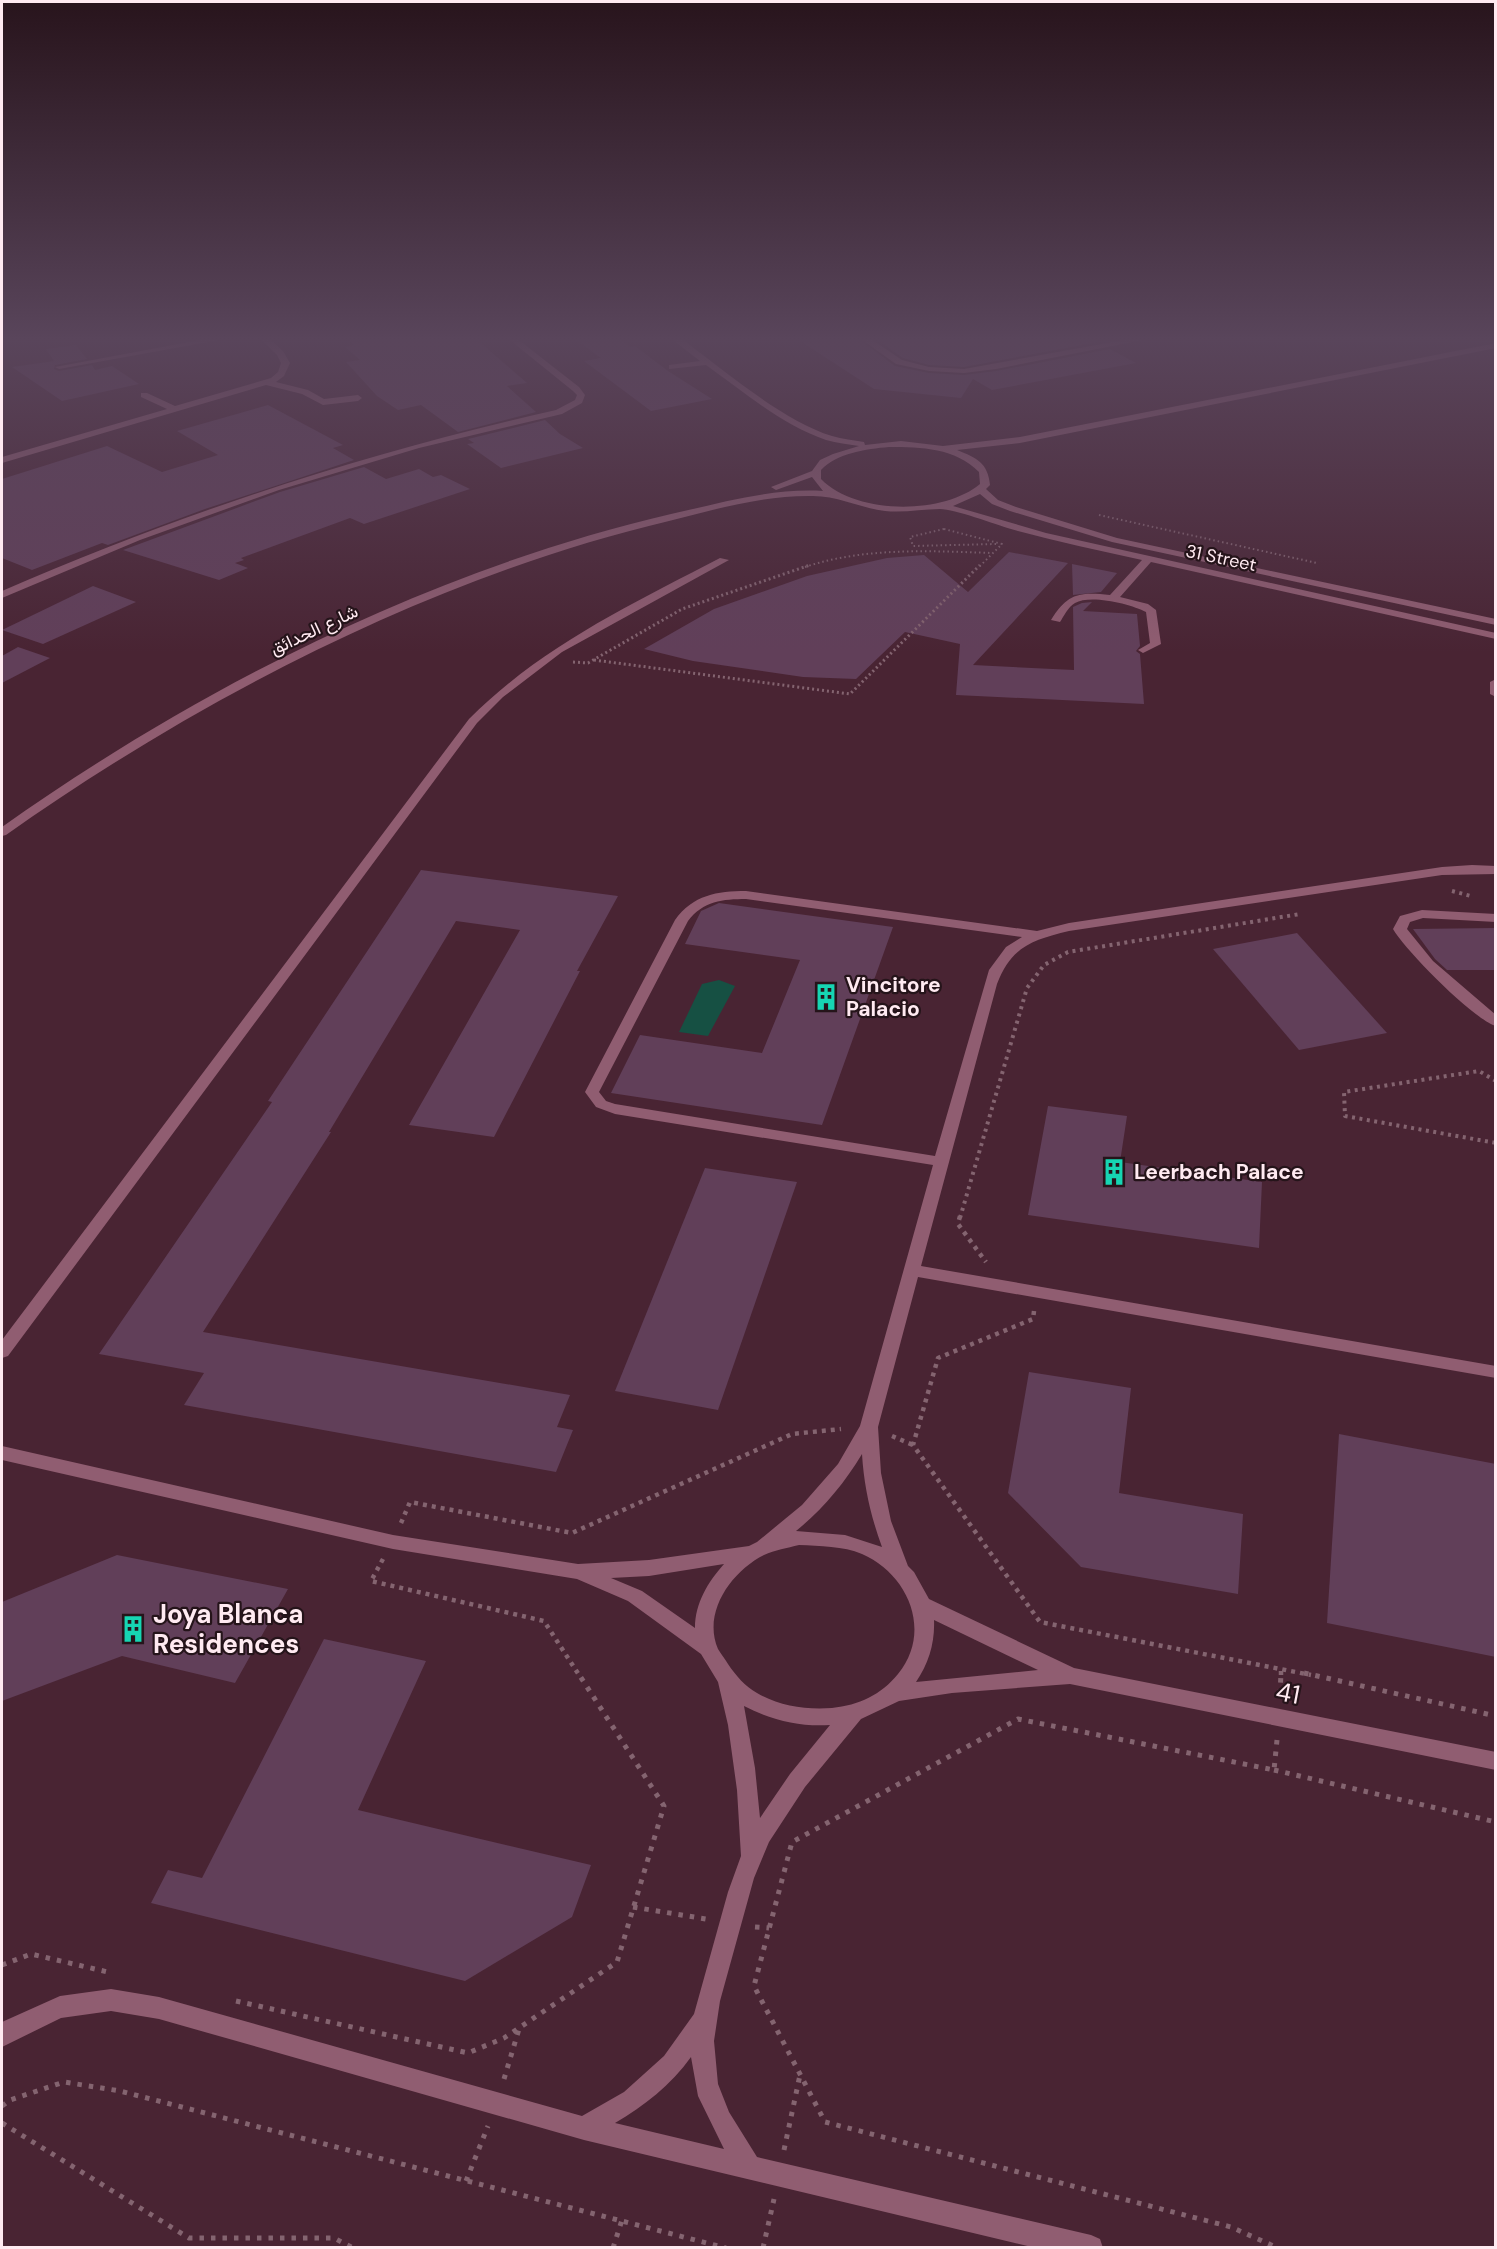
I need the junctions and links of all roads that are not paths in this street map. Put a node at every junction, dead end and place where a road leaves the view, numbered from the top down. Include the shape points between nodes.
1 (63, 442) edge
2 (438, 442) edge
3 (814, 442) edge
4 (857, 442) edge
5 (1000, 442) edge
6 (1016, 442) edge
7 (874, 445) junction
8 (940, 448) junction
9 (985, 459) junction
10 (2, 460) edge
11 (824, 462) junction
12 (817, 471) junction
13 (981, 490) junction
14 (833, 494) junction
15 (941, 506) junction
16 (670, 517) junction
17 (1149, 559) junction
18 (724, 560) dead end
19 (4, 592) edge
20 (1112, 599) junction
21 (1056, 620) dead end
22 (1496, 622) edge
23 (1496, 636) edge
24 (1143, 650) dead end
25 (1496, 682) edge
26 (1495, 688) edge
27 (1496, 694) edge
28 (2, 832) edge
29 (1496, 870) edge
30 (1496, 918) edge
31 (1038, 934) junction
32 (1496, 1022) edge
33 (942, 1162) junction
34 (912, 1270) junction
35 (2, 1352) edge
36 (1496, 1372) edge
37 (869, 1427) junction
38 (2, 1453) edge
39 (758, 1550) junction
40 (900, 1571) junction
41 (578, 1572) junction
42 (922, 1605) junction
43 (708, 1648) junction
44 (1071, 1676) junction
45 (728, 1682) junction
46 (894, 1694) junction
47 (853, 1714) junction
48 (1496, 1761) edge
49 (751, 1856) junction
50 (702, 2022) junction
51 (2, 2036) edge
52 (584, 2127) junction
53 (748, 2165) junction
54 (1091, 2247) edge

1 - 10 street
2 - 19 street via 257,495
3 - 11 street via 821,447
4 - 7 street
5 - 8 street
6 - 9 street
7 - 8 street
7 - 11 street via 845,451
8 - 9 street
9 - 13 street via 986,479
11 - 12 street
12 - 14 street via 819,483
12 - 16 street via 791,483 686,509
13 - 15 street
13 - 22 street, 31 Street via 995,502 1013,509 1115,540
14 - 15 street via 875,507
14 - 16 street via 774,493
15 - 17 street, 31 Street
16 - 28 street, شارع الحدائق via 515,564 334,638 157,730
17 - 20 street
17 - 23 street, 31 Street
18 - 35 street via 549,655 491,701
20 - 21 street via 1072,600
20 - 24 street via 1135,602 1151,610 1156,644
25 - 26 street
26 - 27 street
29 - 31 street via 1442,871
30 - 32 street via 1422,914 1405,919 1400,929 1439,973
31 - 33 street via 1013,947 996,964
31 - 33 street via 746,895 704,900 689,909 682,920 592,1092 603,1106 615,1109
33 - 34 street
34 - 36 street
34 - 37 street
37 - 39 street via 844,1469 809,1510
37 - 40 street via 872,1473 882,1521
38 - 41 street via 393,1542
39 - 40 street via 799,1538 837,1539 871,1550
39 - 41 street via 649,1568
39 - 43 street via 728,1571 712,1594 705,1620
40 - 42 street
41 - 43 street via 635,1596
42 - 44 street
42 - 46 street via 926,1628 923,1652 912,1674
43 - 45 street
44 - 46 street
44 - 48 street, 41
45 - 47 street via 753,1702 784,1714 819,1718
45 - 49 street via 746,1766
46 - 47 street
47 - 49 street via 796,1782
49 - 50 street
50 - 52 street via 672,2064 632,2100
50 - 53 street via 704,2072 710,2091 720,2121
51 - 52 street via 60,2007 111,2000 159,2008
52 - 53 street
53 - 54 street

